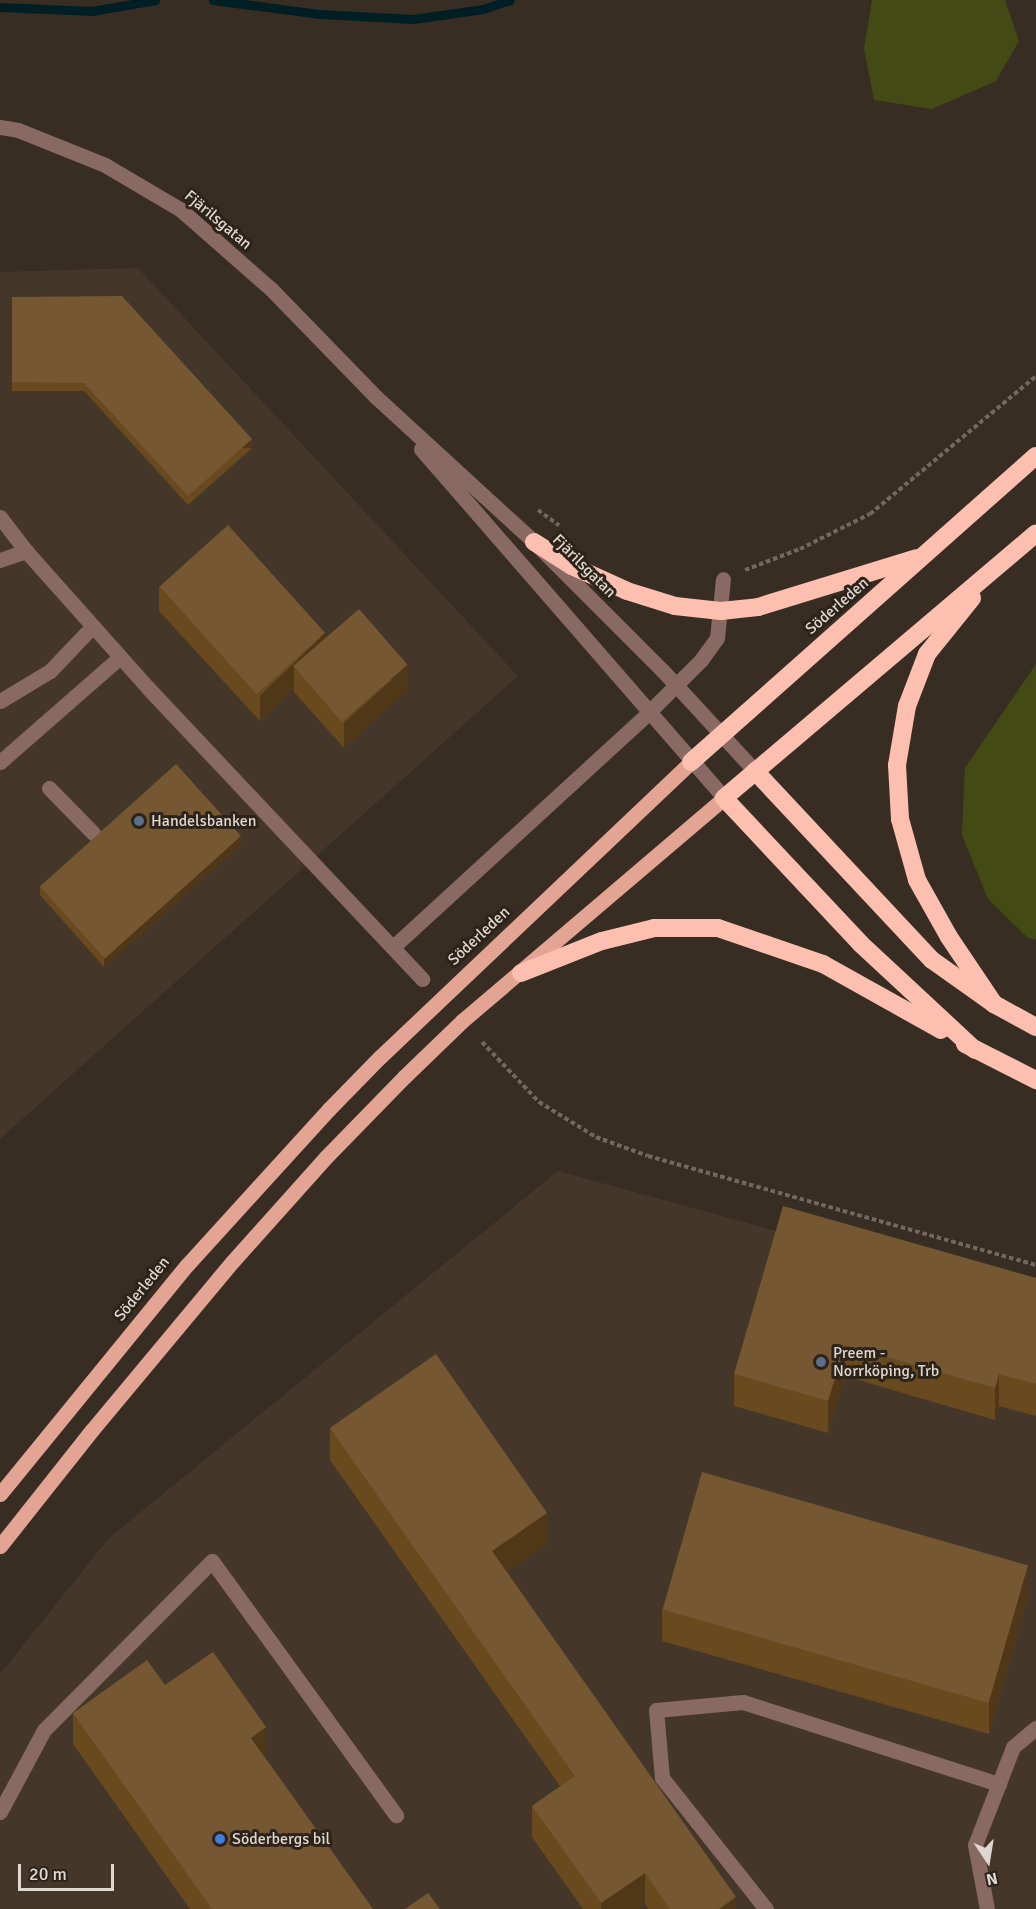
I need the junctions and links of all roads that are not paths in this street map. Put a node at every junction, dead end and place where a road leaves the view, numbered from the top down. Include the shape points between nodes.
1 (0, 127) edge
2 (376, 397) junction
3 (1036, 456) edge
4 (0, 517) edge
5 (1036, 533) edge
6 (534, 542) junction
7 (26, 551) junction
8 (924, 556) junction
9 (0, 560) edge
10 (997, 566) junction
11 (723, 579) road end
12 (721, 611) junction
13 (93, 626) junction
14 (120, 657) junction
15 (675, 686) junction
16 (0, 700) edge
17 (648, 713) junction
18 (720, 734) junction
19 (0, 762) edge
20 (691, 762) junction
21 (755, 771) junction
22 (49, 788) dead end
23 (724, 798) junction
24 (93, 833) dead end
25 (393, 947) junction
26 (521, 973) junction
27 (422, 979) dead end
28 (994, 1004) junction
29 (1036, 1027) edge
30 (975, 1050) junction
31 (1036, 1080) edge
32 (0, 1494) edge
33 (0, 1546) edge
34 (1036, 1728) edge
35 (999, 1784) junction
36 (0, 1812) edge
37 (396, 1815) dead end
38 (766, 1909) edge
39 (987, 1909) edge

1 - 2 street, Fjärilsgatan via 18,130 105,165 182,210 271,289
2 - 6 street, Fjärilsgatan
2 - 17 street, Fjärilsgatan
3 - 8 highway, Söderleden
4 - 7 street
5 - 10 highway
6 - 12 highway via 572,566 627,591 675,606
6 - 15 street, Fjärilsgatan
7 - 9 street
7 - 13 street
8 - 12 highway via 758,607
8 - 18 highway, Söderleden
10 - 21 highway
10 - 28 highway via 927,654 907,706 897,765 900,819 917,880 949,938
11 - 12 street
12 - 15 street via 717,638
13 - 14 street
13 - 16 street via 50,671
14 - 19 street
14 - 25 street
15 - 17 street
15 - 18 street, Fjärilsgatan
17 - 20 street, Fjärilsgatan
17 - 25 street
18 - 20 highway, Söderleden
18 - 21 street, Fjärilsgatan
20 - 23 street, Fjärilsgatan
20 - 32 main road, Söderleden via 329,1108 187,1265
21 - 23 highway
21 - 28 highway via 932,960
22 - 24 street
23 - 26 main road
23 - 30 highway via 861,945
25 - 27 street
26 - 30 highway via 602,941 654,928 718,928 823,964
26 - 33 main road via 462,1021 318,1166 217,1280
28 - 29 highway
30 - 31 highway
34 - 35 street via 1014,1747
35 - 38 street via 743,1702 656,1710 662,1778
35 - 39 street via 975,1845
36 - 37 street via 44,1730 212,1562

